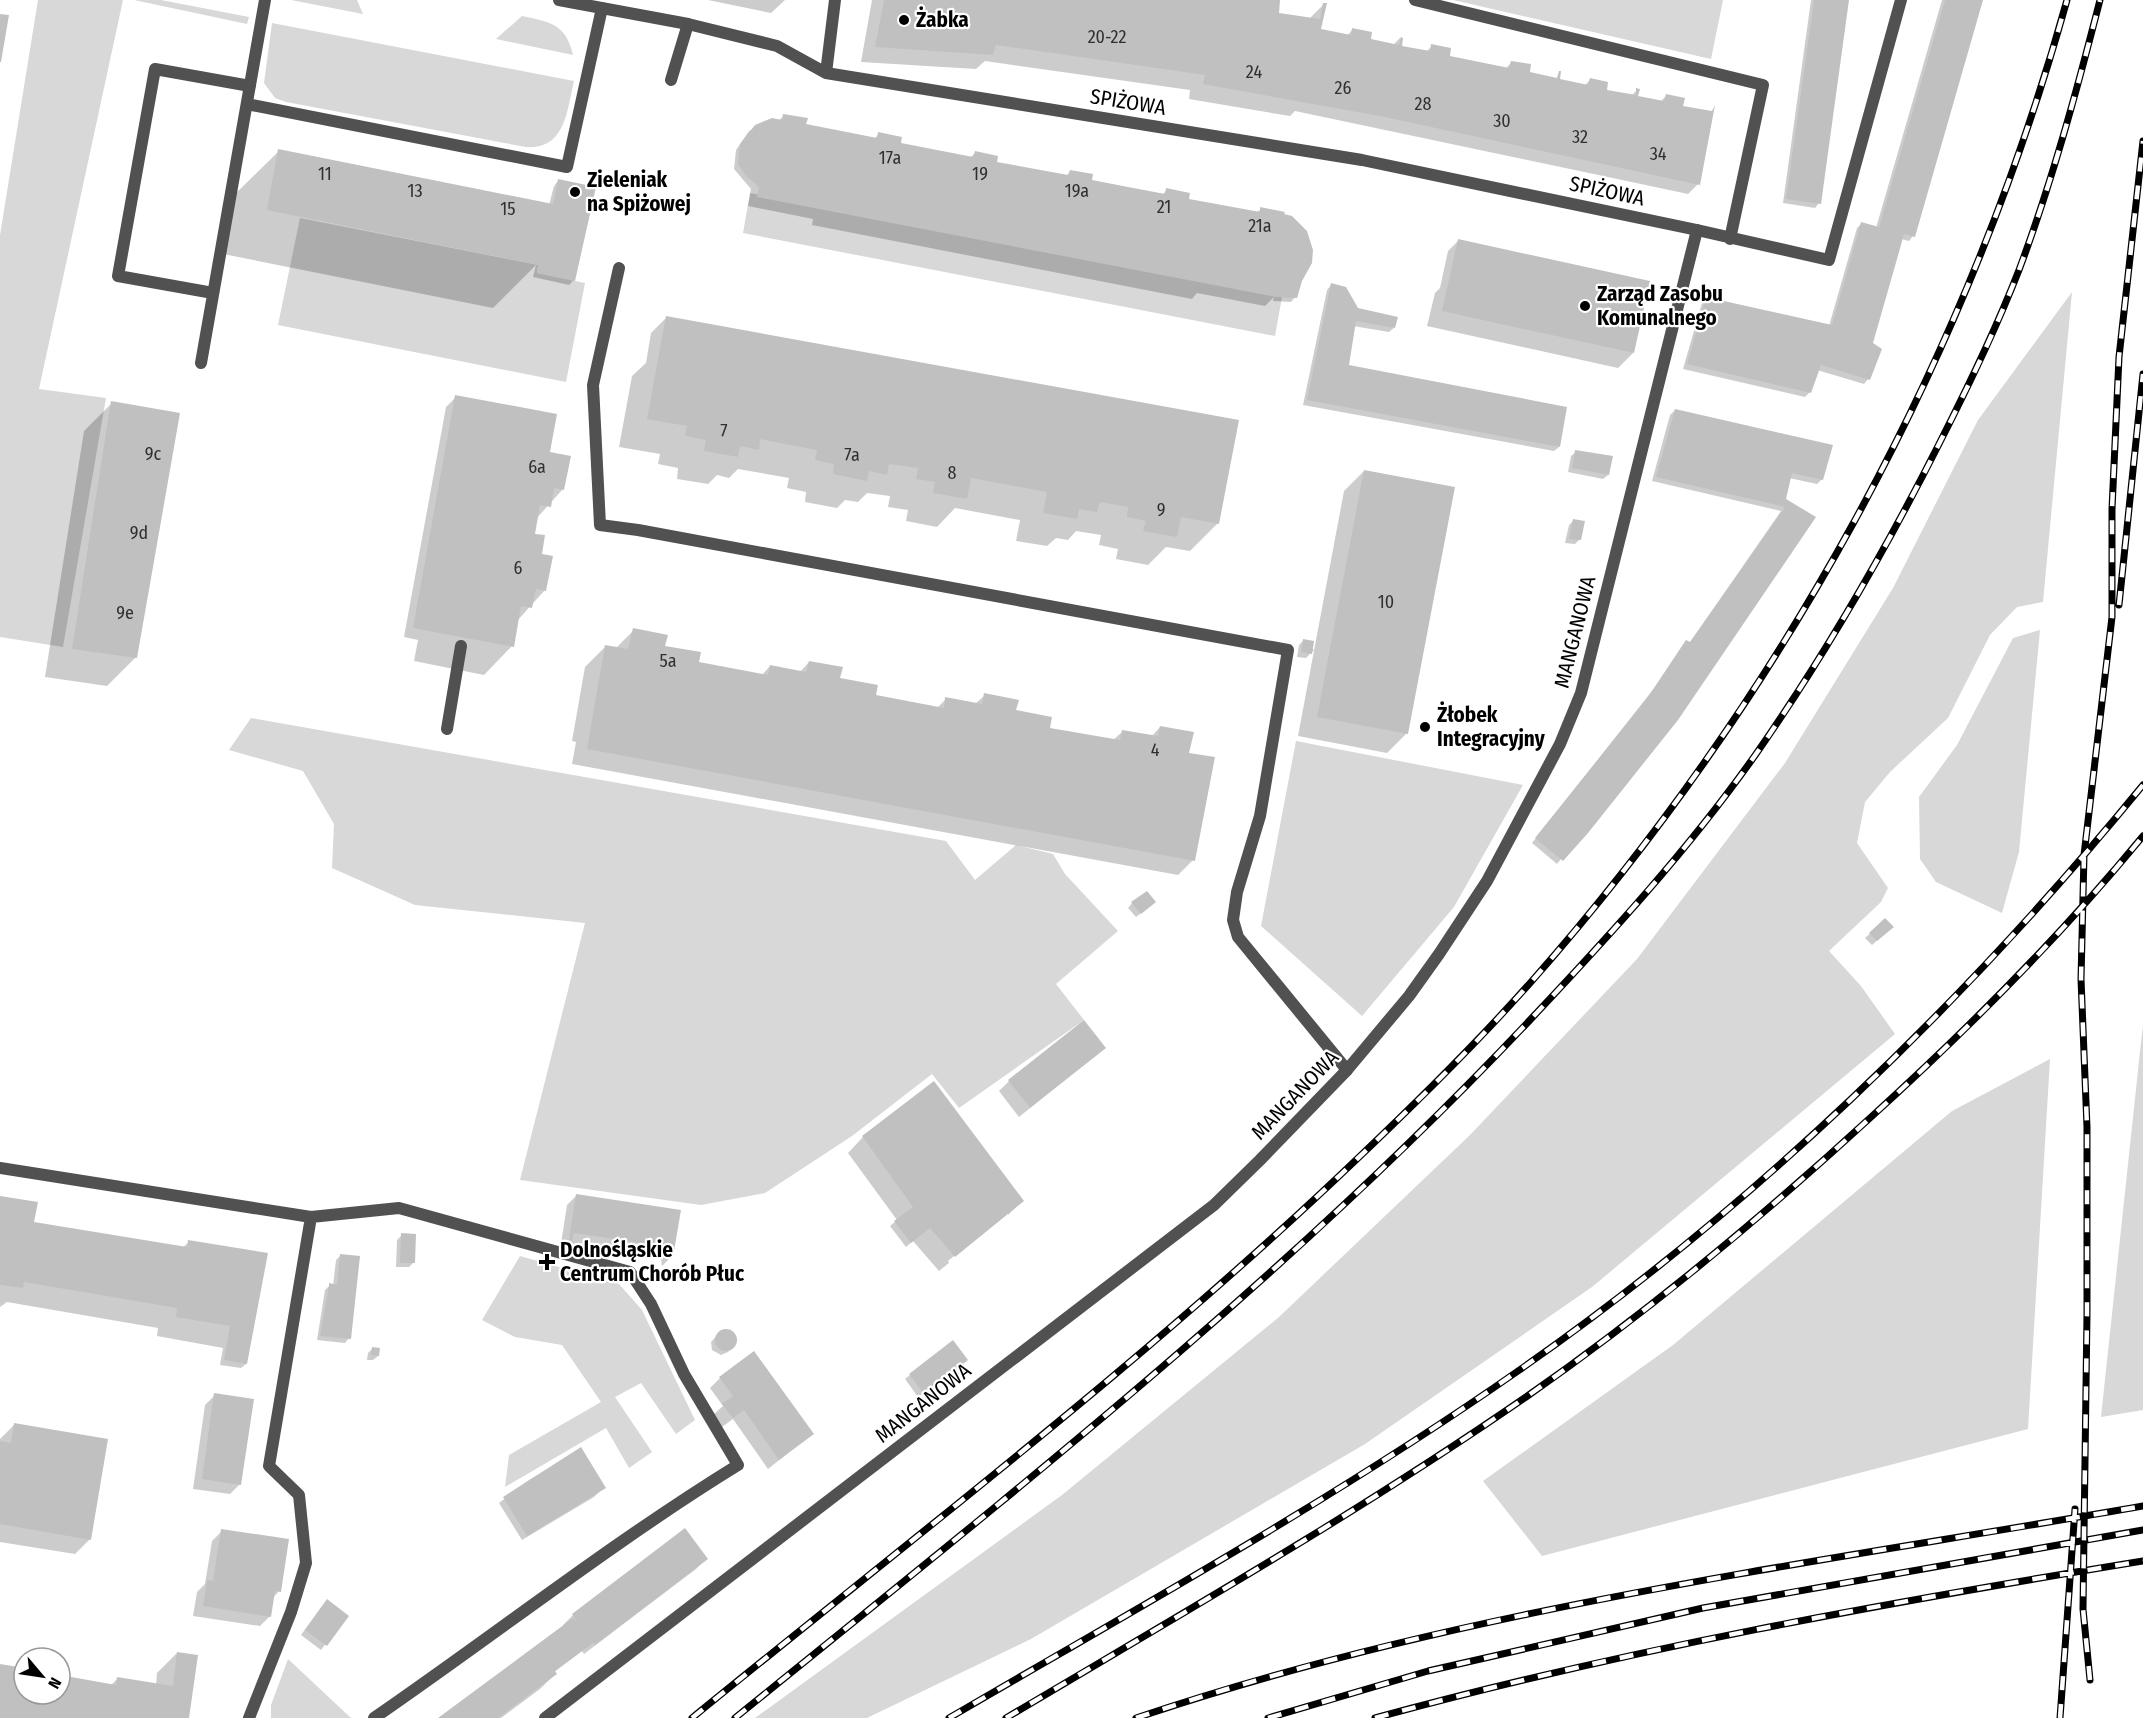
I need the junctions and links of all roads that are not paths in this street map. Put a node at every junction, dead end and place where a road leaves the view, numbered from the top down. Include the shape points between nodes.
1 (265, 0) edge
2 (559, 0) edge
3 (834, 0) edge
4 (1415, 0) edge
5 (1901, 0) edge
6 (602, 8) junction
7 (688, 24) junction
8 (826, 72) junction
9 (671, 80) dead end
10 (250, 86) junction
11 (247, 104) junction
12 (1697, 230) junction
13 (1730, 239) junction
14 (619, 268) dead end
15 (213, 293) junction
16 (201, 363) dead end
17 (461, 646) dead end
18 (447, 729) dead end
19 (1347, 1070) junction
20 (0, 1168) edge
21 (311, 1217) junction
22 (249, 1718) edge
23 (374, 1718) edge
24 (545, 1718) edge

1 - 10 street
2 - 6 street, SPIŻOWA
3 - 8 street
4 - 13 street via 1763,85
5 - 13 street, SPIŻOWA via 1828,260
6 - 7 street, SPIŻOWA
6 - 11 street via 567,168
7 - 8 street, SPIŻOWA via 777,46
7 - 9 street
8 - 12 street, SPIŻOWA via 1362,160
10 - 11 street
10 - 15 street via 155,69 153,80 118,276
11 - 15 street
12 - 13 street, SPIŻOWA
12 - 19 street, MANGANOWA via 1581,693 1560,744 1487,881 1409,996
14 - 19 street via 593,385 600,525 1288,650 1260,816 1237,892 1233,920 1238,937
15 - 16 street
17 - 18 street
19 - 24 street, MANGANOWA via 1214,1205
20 - 21 street
21 - 22 street via 269,1466 299,1495 306,1563
21 - 23 street via 399,1208 630,1272 738,1465 672,1505

